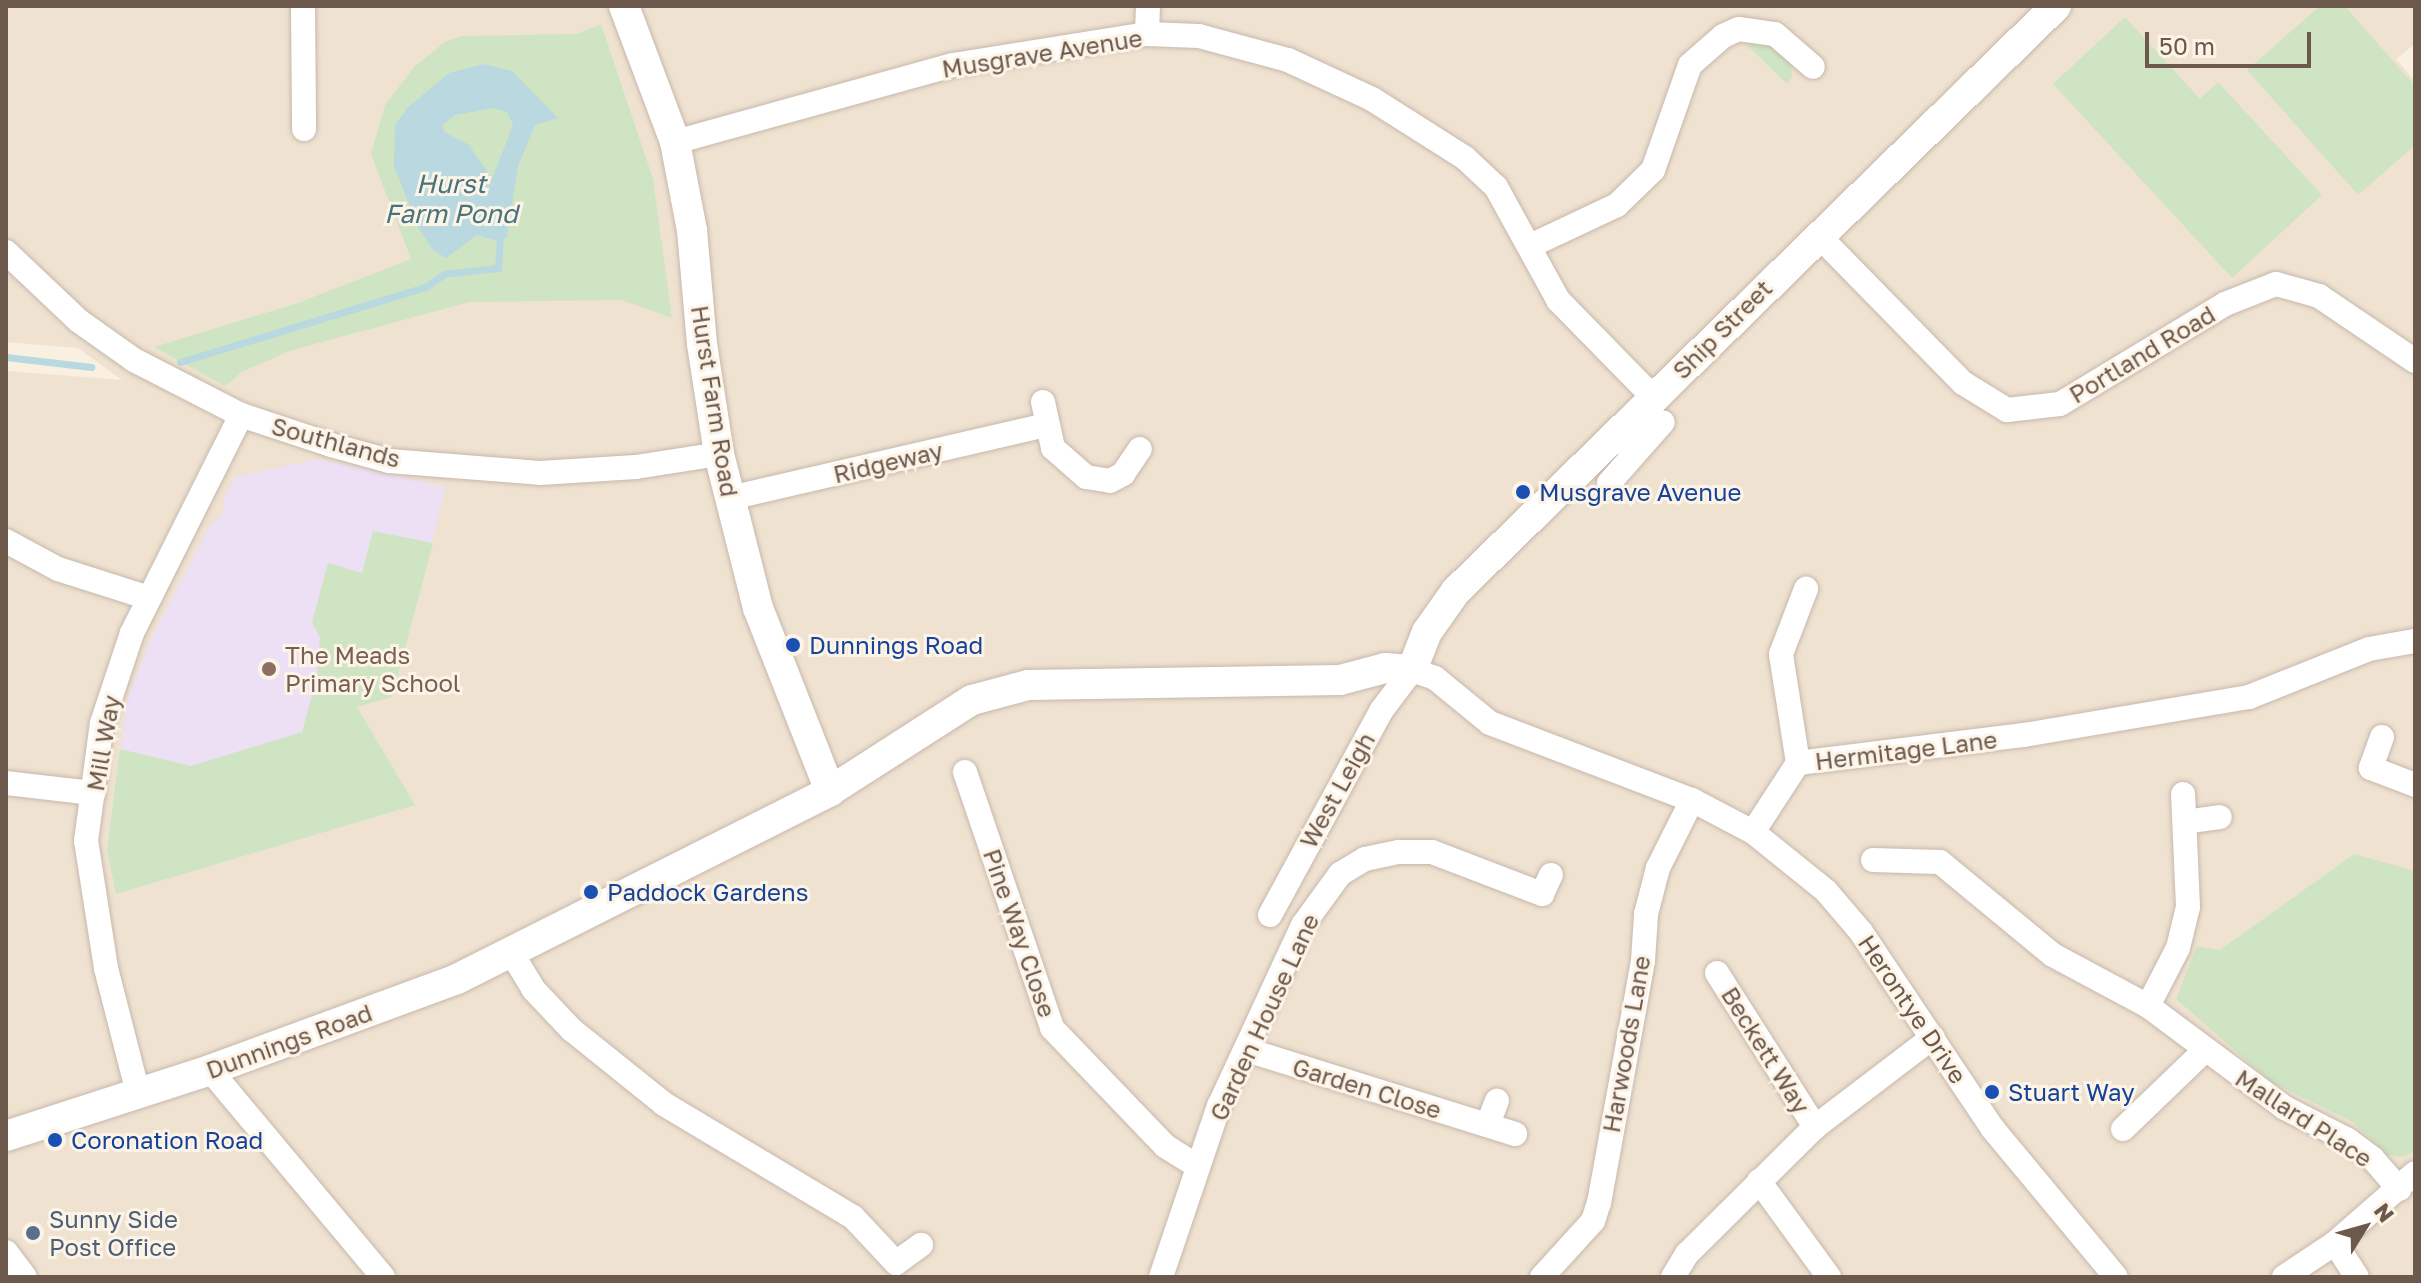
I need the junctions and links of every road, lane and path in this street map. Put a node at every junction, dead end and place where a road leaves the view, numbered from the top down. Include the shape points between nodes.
1 (303, 6) edge
2 (624, 6) edge
3 (1148, 6) edge
4 (2056, 6) edge
5 (1147, 34) junction
6 (1813, 67) dead end
7 (304, 129) dead end
8 (675, 142) junction
9 (1818, 235) junction
10 (1530, 246) junction
11 (6, 252) edge
12 (2415, 361) edge
13 (1658, 410) junction
14 (241, 415) junction
15 (1627, 443) junction
16 (1140, 449) dead end
17 (719, 454) junction
18 (1609, 483) dead end
19 (730, 498) junction
20 (6, 541) edge
21 (1806, 589) dead end
22 (149, 598) junction
23 (2415, 641) edge
24 (1412, 670) junction
25 (2382, 737) dead end
26 (1798, 763) junction
27 (962, 782) dead end
28 (6, 783) edge
29 (2415, 785) edge
30 (830, 791) junction
31 (93, 793) junction
32 (2183, 794) dead end
33 (1692, 800) junction
34 (2220, 817) dead end
35 (2185, 822) junction
36 (1753, 832) junction
37 (1873, 860) dead end
38 (1543, 893) dead end
39 (1270, 915) dead end
40 (511, 952) junction
41 (1717, 973) dead end
42 (2148, 1006) junction
43 (1933, 1037) junction
44 (1247, 1050) junction
45 (2205, 1050) junction
46 (210, 1070) junction
47 (138, 1093) junction
48 (1497, 1101) dead end
49 (1488, 1124) junction
50 (1815, 1127) junction
51 (2123, 1129) dead end
52 (1515, 1134) dead end
53 (6, 1136) edge
54 (1198, 1167) junction
55 (1759, 1181) junction
56 (2407, 1181) edge
57 (2335, 1243) junction
58 (921, 1245) dead end
59 (6, 1252) edge
60 (25, 1277) edge
61 (383, 1277) edge
62 (1161, 1277) edge
63 (1542, 1277) edge
64 (1673, 1277) edge
65 (1829, 1277) edge
66 (2116, 1277) edge
67 (2284, 1277) edge
68 (2357, 1277) edge

1 - 7 street
2 - 8 street, Hurst Farm Road
3 - 5 street
4 - 9 street, Ship Street
5 - 8 street, Musgrave Avenue via 953,65
5 - 10 street, Musgrave Avenue via 1199,36 1288,60 1372,99 1465,158 1496,187
6 - 10 street via 1775,34 1739,29 1723,36 1690,65 1653,170 1617,205
8 - 17 street, Hurst Farm Road via 692,230
9 - 12 street, Portland Road via 1963,383 2007,410 2060,404 2225,304 2276,284 2319,296
9 - 13 street, Ship Street
10 - 13 street, Musgrave Avenue via 1558,300
11 - 14 street, Southlands via 79,321 134,360
13 - 15 street, Ship Street
14 - 17 street, Southlands via 389,461 441,466 540,473 636,467
14 - 22 street, Mill Way
15 - 18 street
15 - 24 street, Ship Street via 1456,591 1427,632
16 - 19 street, Ridgeway via 1123,474 1110,481 1086,477 1053,448 1045,414
17 - 19 street, Hurst Farm Road
19 - 30 street, Hurst Farm Road via 758,608
20 - 22 street via 58,569
21 - 26 street via 1781,654
22 - 31 street, Mill Way via 111,693
23 - 26 street, Hermitage Lane via 2369,649 2249,697 2024,735
24 - 30 street, Dunnings Road via 1385,668 1340,680 1028,685 972,700
24 - 33 street via 1435,678 1490,723
24 - 39 street, West Leigh via 1381,711
25 - 29 street via 2371,768
26 - 36 street, Hermitage Lane
27 - 54 street, Pine Way Close via 1052,1028 1165,1146
28 - 31 street
30 - 40 street, Dunnings Road
31 - 47 street, Mill Way via 86,841 92,899 120,1036
32 - 35 street
33 - 36 street
33 - 63 street, Harwoods Lane via 1658,868 1646,914 1643,961 1599,1203 1593,1221
34 - 35 street
35 - 42 street via 2188,907 2178,948
36 - 43 street, Herontye Drive via 1826,891
37 - 42 street, Mallard Place via 1940,862 2053,955
38 - 44 street, Garden House Lane via 1432,852 1365,859 1340,874 1303,925
40 - 46 street, Dunnings Road via 412,997
40 - 58 street via 534,990 572,1030 664,1104 853,1217 896,1263
41 - 50 street, Beckett Way
42 - 45 street, Mallard Place
43 - 50 street
43 - 66 street, Herontye Drive via 1993,1129
44 - 49 street, Garden Close
44 - 54 street, Garden House Lane via 1219,1106
45 - 51 street
45 - 56 street, Mallard Place via 2285,1108 2348,1140
46 - 47 street, Dunnings Road
46 - 61 street
47 - 53 street, Dunnings Road
48 - 49 street
49 - 52 street, Garden Close
50 - 55 street
54 - 62 street, Garden House Lane
55 - 64 street via 1687,1254
55 - 65 street
56 - 57 street
57 - 67 street
57 - 68 street
59 - 60 street

